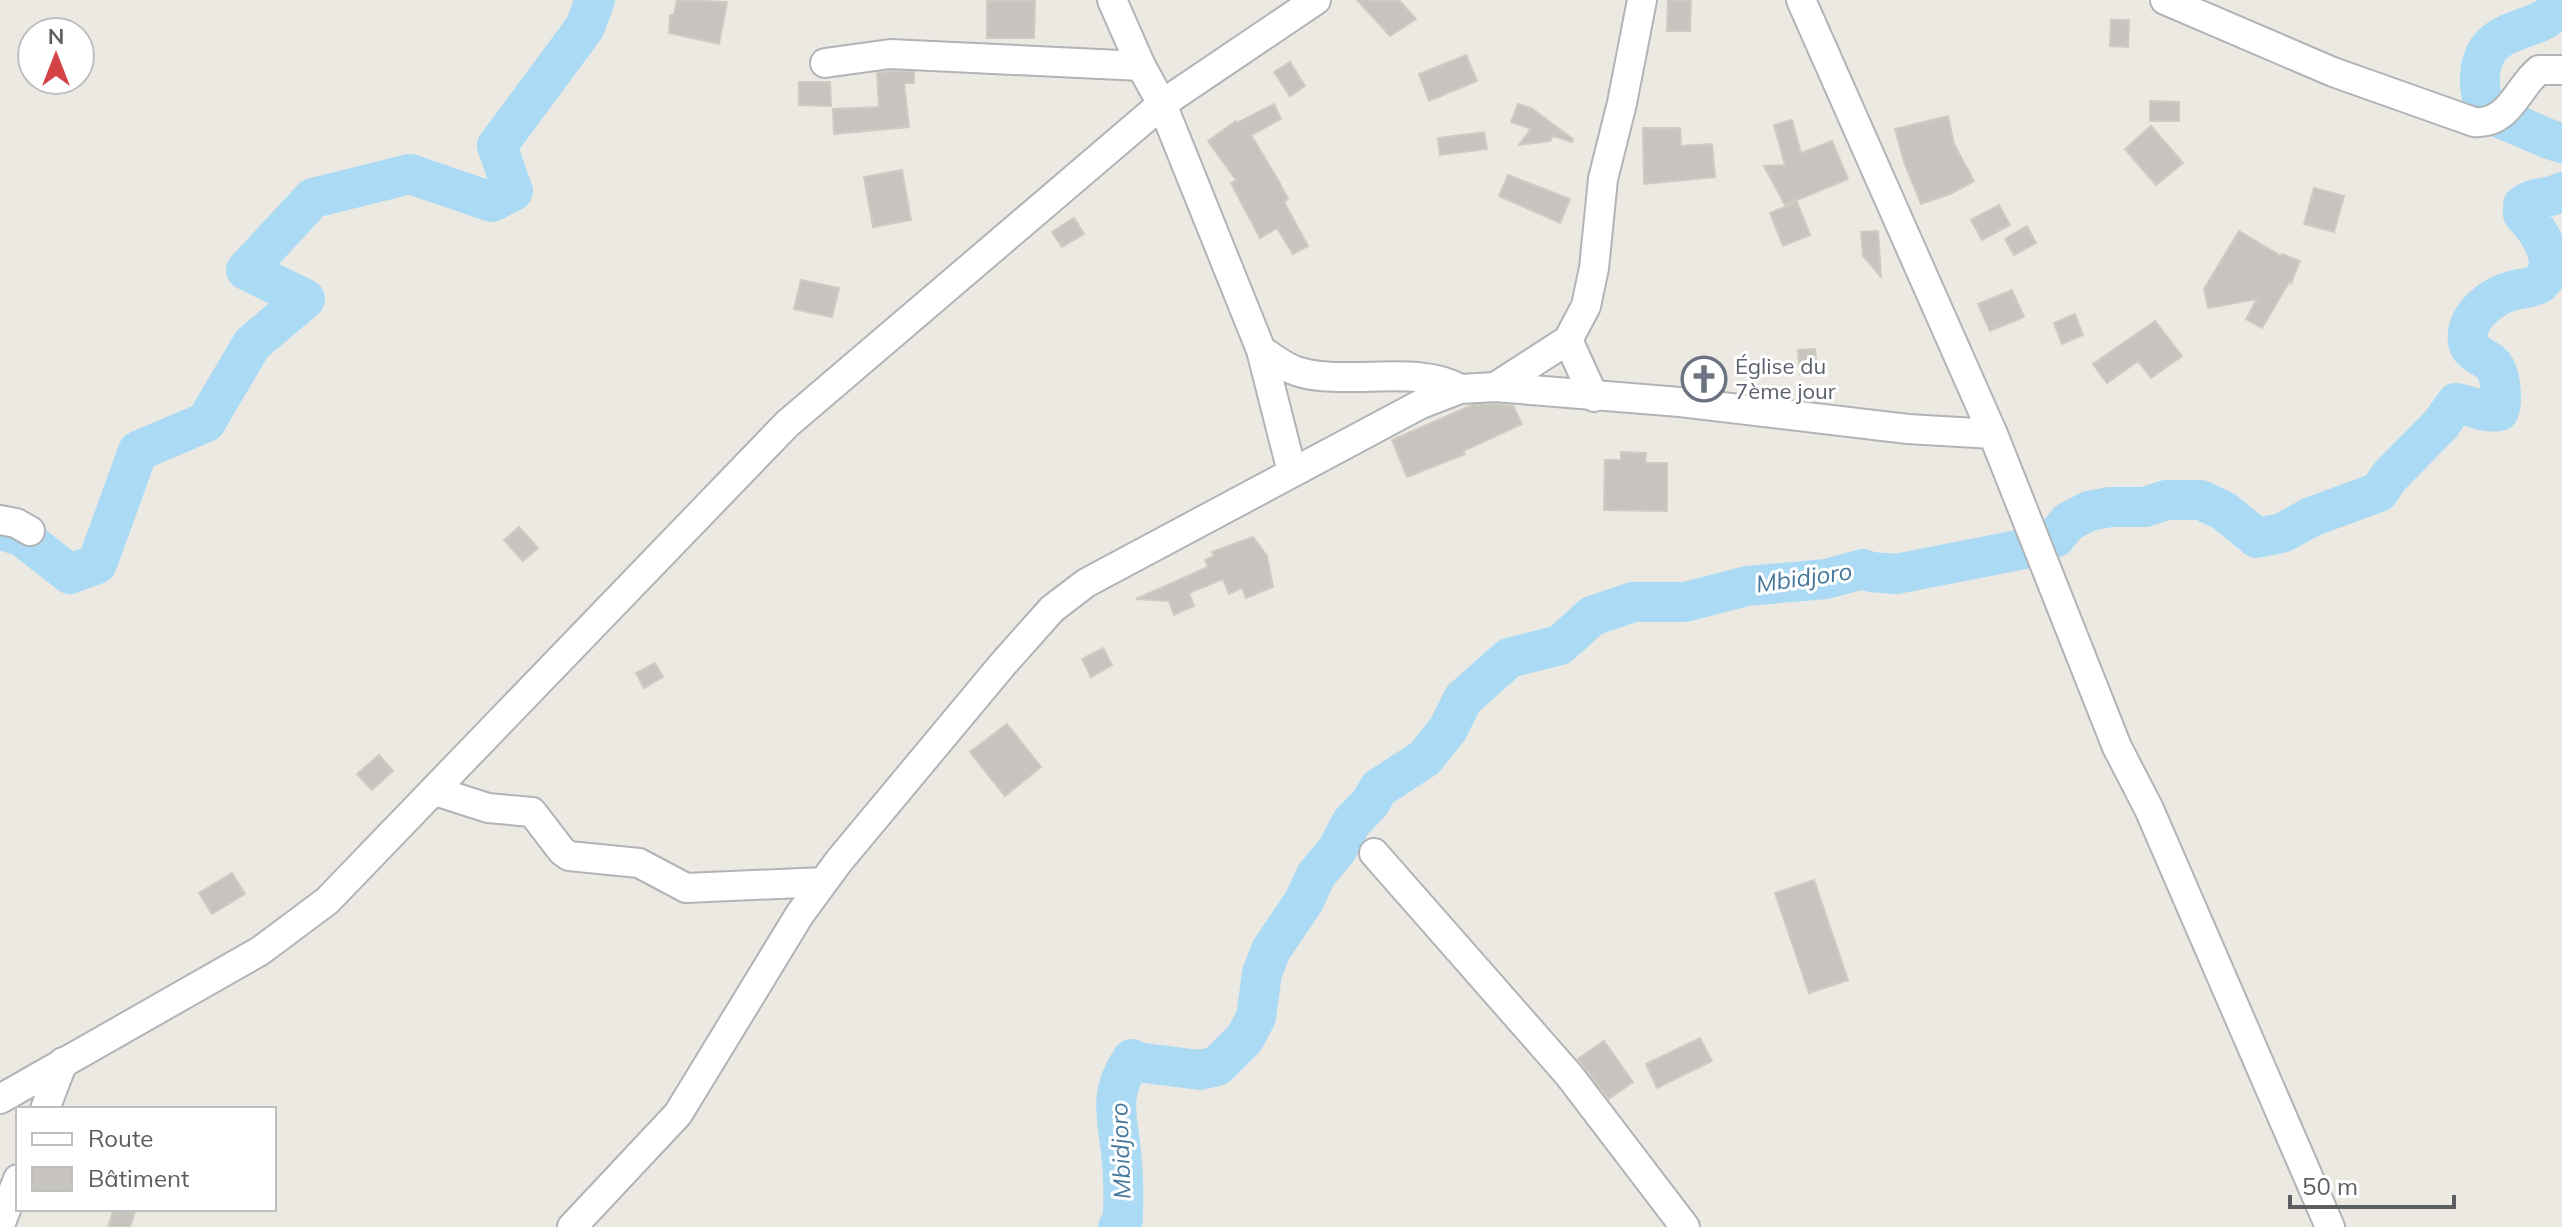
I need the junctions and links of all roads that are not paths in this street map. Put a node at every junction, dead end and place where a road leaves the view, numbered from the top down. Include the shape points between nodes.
1 (1112, 0) edge
2 (1316, 0) edge
3 (1642, 0) edge
4 (1801, 0) edge
5 (2165, 0) edge
6 (825, 63) dead end
7 (1141, 66) junction
8 (2562, 70) edge
9 (1162, 104) junction
10 (1568, 340) junction
11 (1261, 350) junction
12 (1495, 387) junction
13 (1460, 389) junction
14 (1594, 397) junction
15 (1993, 434) junction
16 (1292, 472) junction
17 (0, 520) edge
18 (30, 531) dead end
19 (435, 791) junction
20 (1374, 853) dead end
21 (823, 882) junction
22 (63, 1062) junction
23 (0, 1099) edge
24 (46, 1107) edge
25 (16, 1184) edge
26 (0, 1226) edge
27 (572, 1227) edge
28 (1685, 1227) edge
29 (2330, 1227) edge

1 - 7 street
2 - 9 street
3 - 10 street via 1603,179 1586,306
4 - 15 street
5 - 8 street via 2333,72 2474,122 2497,117 2539,70
6 - 7 street via 913,54
7 - 9 street
9 - 11 street
9 - 19 street via 787,424
10 - 12 street
10 - 14 street
11 - 13 street via 1300,372 1435,380
11 - 16 street
12 - 13 street
12 - 14 street
13 - 16 street
14 - 15 street
15 - 29 street via 2117,747 2149,809
16 - 21 street via 1086,583 1052,609
17 - 18 street
19 - 21 street via 488,808 532,812 569,856 639,863 682,887
19 - 22 street via 327,901 260,951
20 - 28 street via 1569,1075
21 - 27 street via 678,1114
22 - 23 street
22 - 24 street
25 - 26 street

